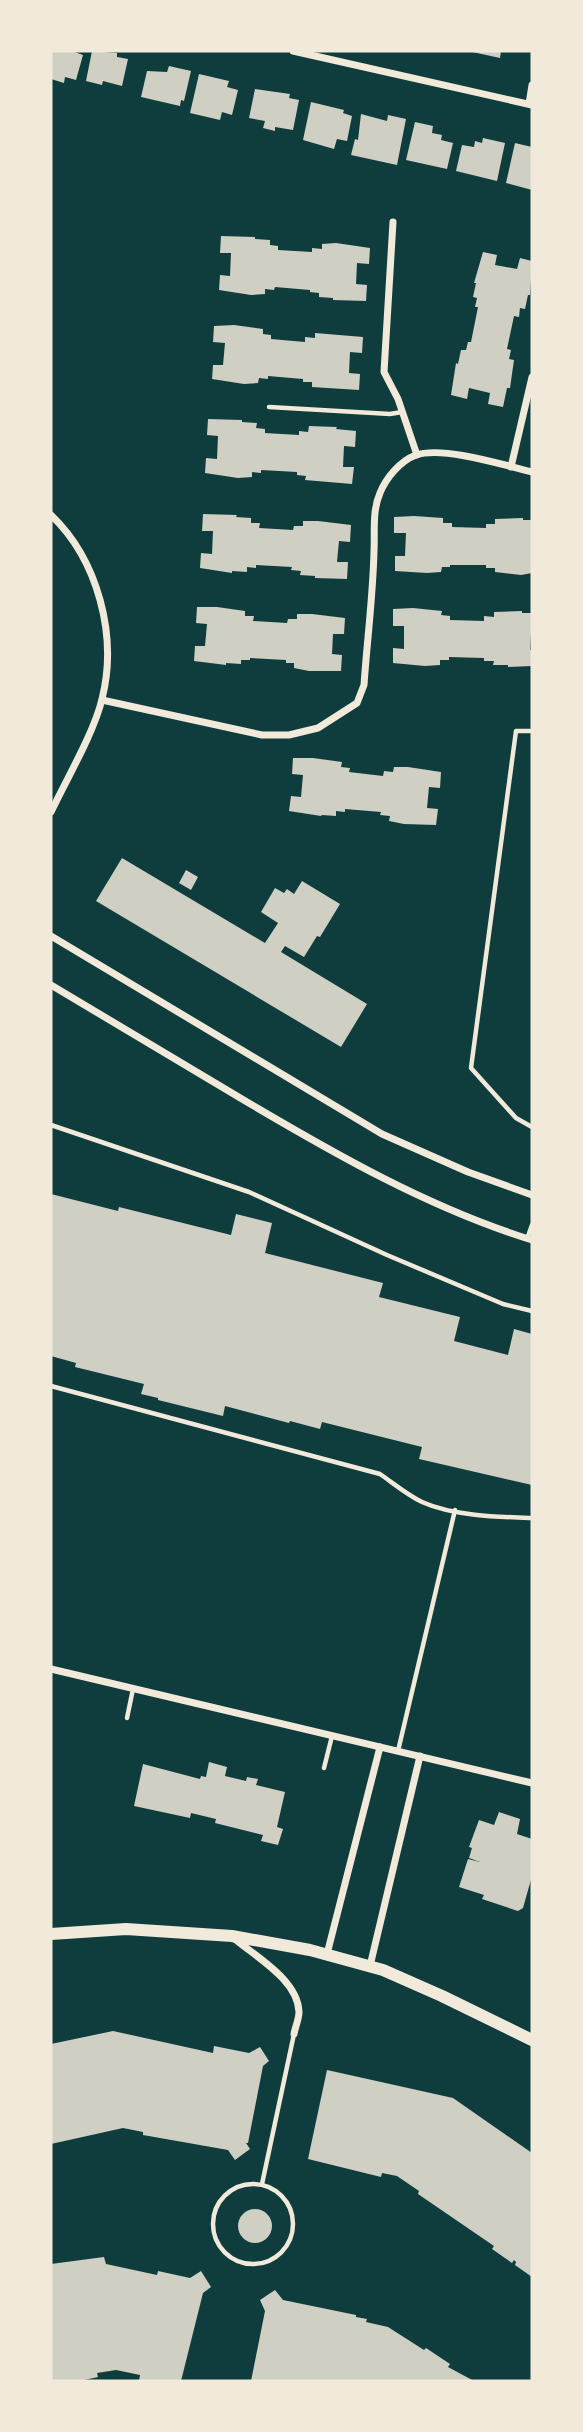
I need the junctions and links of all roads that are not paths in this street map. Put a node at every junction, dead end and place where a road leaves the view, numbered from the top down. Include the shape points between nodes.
1 (293, 51) edge
2 (532, 85) edge
3 (531, 104) edge
4 (393, 222) dead end
5 (532, 377) edge
6 (269, 407) dead end
7 (403, 411) junction
8 (417, 455) junction
9 (511, 467) junction
10 (532, 472) edge
11 (51, 515) edge
12 (102, 700) junction
13 (532, 731) edge
14 (51, 812) edge
15 (51, 936) edge
16 (51, 985) edge
17 (51, 1125) edge
18 (532, 1127) edge
19 (532, 1195) edge
20 (532, 1225) edge
21 (530, 1240) edge
22 (532, 1311) edge
23 (51, 1386) edge
24 (455, 1510) junction
25 (532, 1518) edge
26 (51, 1669) edge
27 (133, 1689) junction
28 (127, 1718) dead end
29 (332, 1736) junction
30 (380, 1747) junction
31 (398, 1751) junction
32 (420, 1756) junction
33 (324, 1768) dead end
34 (532, 1783) edge
35 (51, 1934) edge
36 (232, 1936) junction
37 (327, 1954) junction
38 (370, 1966) junction
39 (294, 2034) joint
40 (532, 2040) edge
41 (262, 2184) junction

1 - 3 street
2 - 3 street
4 - 7 street via 384,372
5 - 9 street
6 - 7 lane
7 - 8 street
8 - 9 street via 458,455
8 - 12 street via 386,479 374,512 364,685 356,703 318,728 262,735
9 - 10 street
11 - 12 street via 78,548 98,589 107,671
12 - 14 street
13 - 18 lane via 516,731 471,1068 516,1118
15 - 19 street via 382,1134
16 - 21 street via 391,1183
17 - 22 lane via 249,1192 503,1304
20 - 21 lane
23 - 24 lane via 380,1474 422,1502
24 - 25 lane
24 - 31 lane
26 - 27 street
27 - 28 lane
27 - 29 street
29 - 30 street
29 - 33 lane
30 - 31 street
30 - 37 street
31 - 32 street
32 - 34 street
32 - 38 street
35 - 36 main road via 126,1929
36 - 37 main road
36 - 39 street via 292,1991 299,2012
37 - 38 main road
38 - 40 main road
39 - 41 lane
41 - 41 lane via 231,2190 215,2209 212,2221 213,2234 224,2253 250,2265 280,2255 293,2234 294,2221 285,2199

